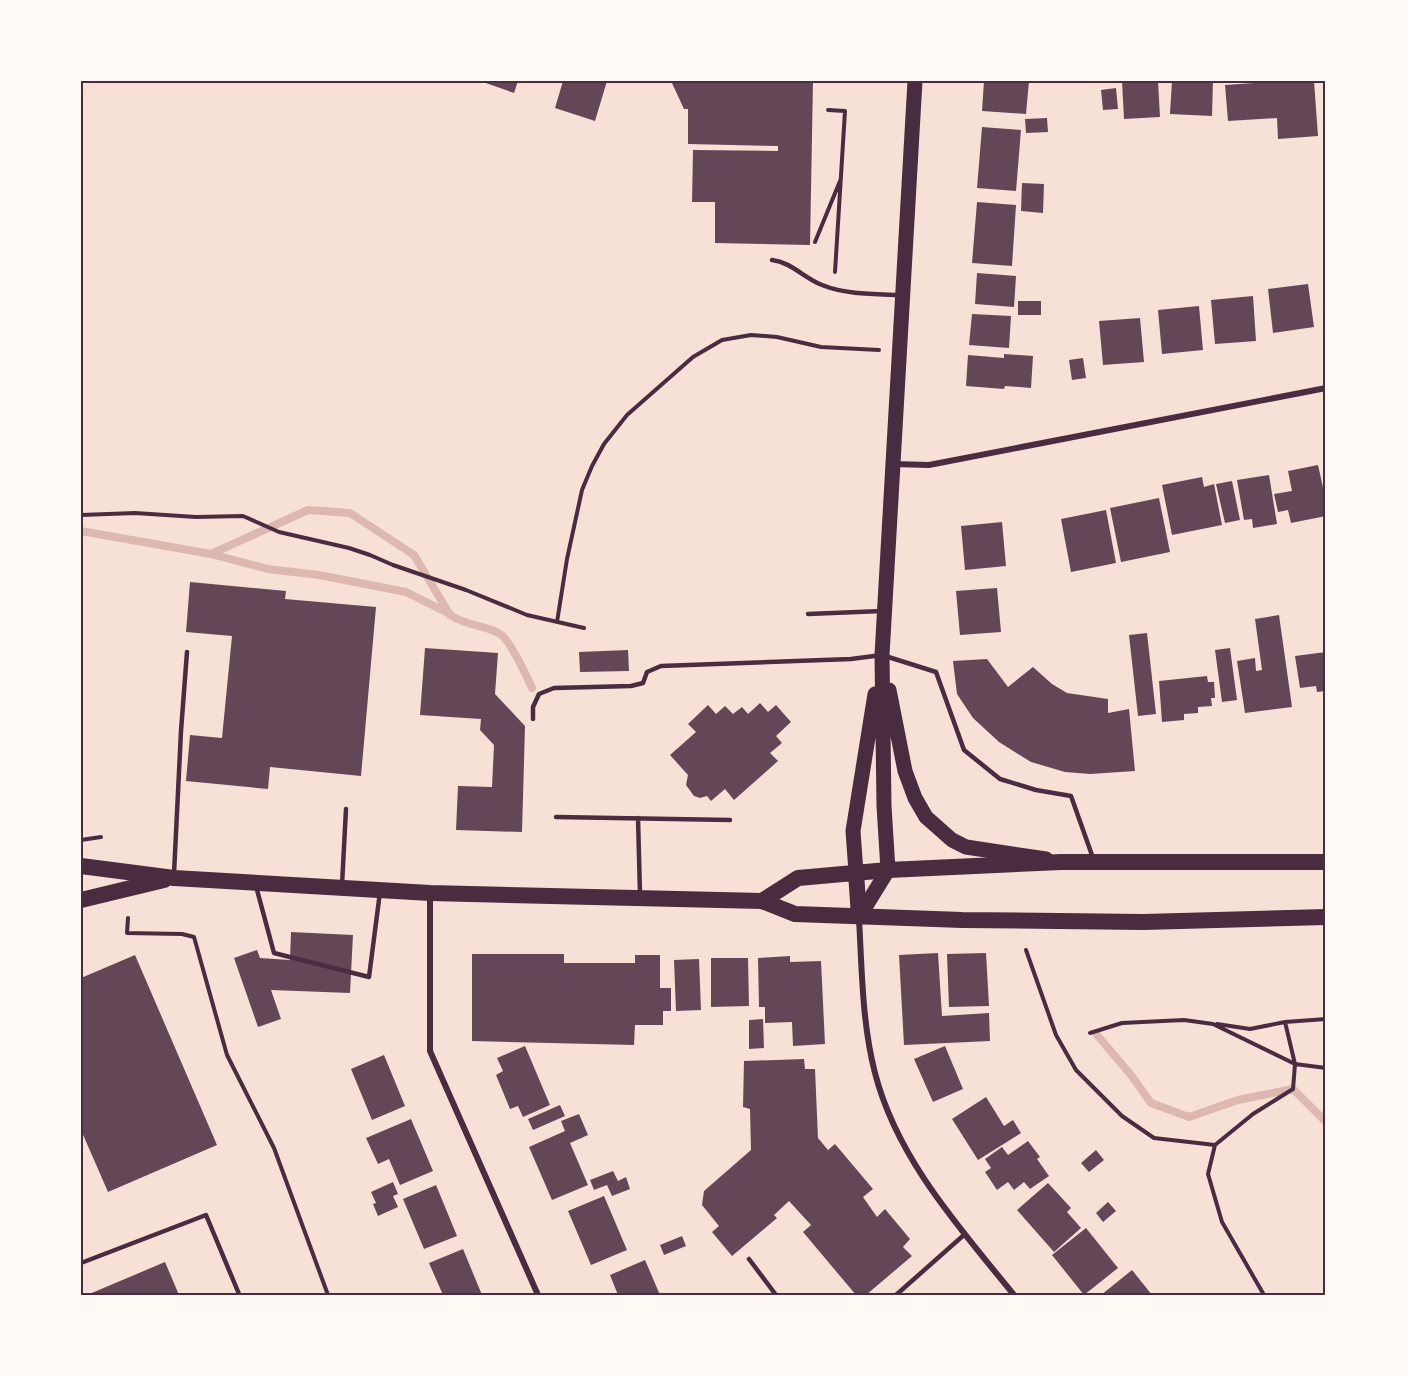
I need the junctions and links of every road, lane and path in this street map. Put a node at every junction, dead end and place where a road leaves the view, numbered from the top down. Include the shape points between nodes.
1 (915, 81) edge
2 (828, 110) dead end
3 (841, 177) junction
4 (815, 242) dead end
5 (772, 260) dead end
6 (857, 293) junction
7 (904, 295) junction
8 (901, 351) junction
9 (1326, 388) edge
10 (892, 464) junction
11 (81, 515) edge
12 (884, 611) junction
13 (808, 614) dead end
14 (557, 622) junction
15 (584, 628) dead end
16 (187, 652) dead end
17 (882, 655) junction
18 (533, 719) dead end
19 (346, 809) dead end
20 (556, 817) dead end
21 (638, 818) junction
22 (730, 820) dead end
23 (100, 837) dead end
24 (81, 840) edge
25 (1061, 862) junction
26 (1094, 862) junction
27 (1326, 862) edge
28 (81, 866) edge
29 (888, 870) junction
30 (856, 872) junction
31 (174, 878) junction
32 (255, 881) junction
33 (342, 888) junction
34 (380, 890) junction
35 (430, 893) junction
36 (640, 898) junction
37 (81, 900) edge
38 (762, 901) junction
39 (859, 917) junction
40 (1326, 917) edge
41 (128, 918) dead end
42 (1026, 950) dead end
43 (1326, 1019) edge
44 (1285, 1022) junction
45 (1213, 1024) junction
46 (1090, 1033) dead end
47 (1295, 1064) junction
48 (1326, 1068) edge
49 (1215, 1145) junction
50 (966, 1234) junction
51 (749, 1259) dead end
52 (81, 1263) edge
53 (239, 1294) edge
54 (328, 1295) edge
55 (538, 1295) edge
56 (776, 1295) edge
57 (896, 1295) edge
58 (1014, 1295) edge
59 (1264, 1295) edge

1 - 7 main road
2 - 3 path via 845,111
3 - 4 path
3 - 6 path via 835,277 858,283
5 - 6 lane via 787,263 819,284
6 - 7 lane
7 - 8 main road
8 - 10 main road
8 - 14 path via 821,347 751,335 722,340 693,357 627,415 592,466 582,490
9 - 10 street via 929,465
10 - 12 main road
11 - 14 path via 243,516 279,532 349,548 527,615
12 - 13 lane
12 - 17 main road
14 - 15 path
16 - 31 lane
17 - 18 lane via 661,666 647,672 643,683 631,686 554,688 538,694
17 - 25 main road via 905,771 926,816 952,840 966,847
17 - 26 lane via 936,672 964,750 1000,779 1071,796
17 - 29 main road
17 - 30 main road via 853,831
19 - 33 lane
20 - 21 lane
21 - 22 lane
21 - 36 lane
23 - 24 path
25 - 26 highway
25 - 29 highway
26 - 27 highway
28 - 31 highway
29 - 30 highway
29 - 39 main road
30 - 38 highway via 798,878
30 - 39 highway
31 - 32 highway
31 - 37 highway
32 - 33 highway
32 - 34 lane via 274,953 369,977
33 - 34 highway
34 - 35 highway
35 - 36 highway
35 - 55 street via 430,1051
36 - 38 highway
38 - 39 highway via 795,915
39 - 40 highway via 1143,922
39 - 50 street via 867,1038 886,1108 902,1143
41 - 54 path via 127,933 194,937 227,1055 274,1148
42 - 49 path via 1056,1035 1076,1070 1122,1116 1154,1138
43 - 44 path
44 - 45 path via 1250,1029
44 - 47 path
45 - 46 path via 1184,1020 1122,1023
45 - 47 path
47 - 48 path
47 - 49 path via 1293,1089 1253,1114
49 - 59 path via 1208,1174 1222,1222
50 - 57 lane
50 - 58 street
51 - 56 lane
52 - 53 lane via 206,1215

